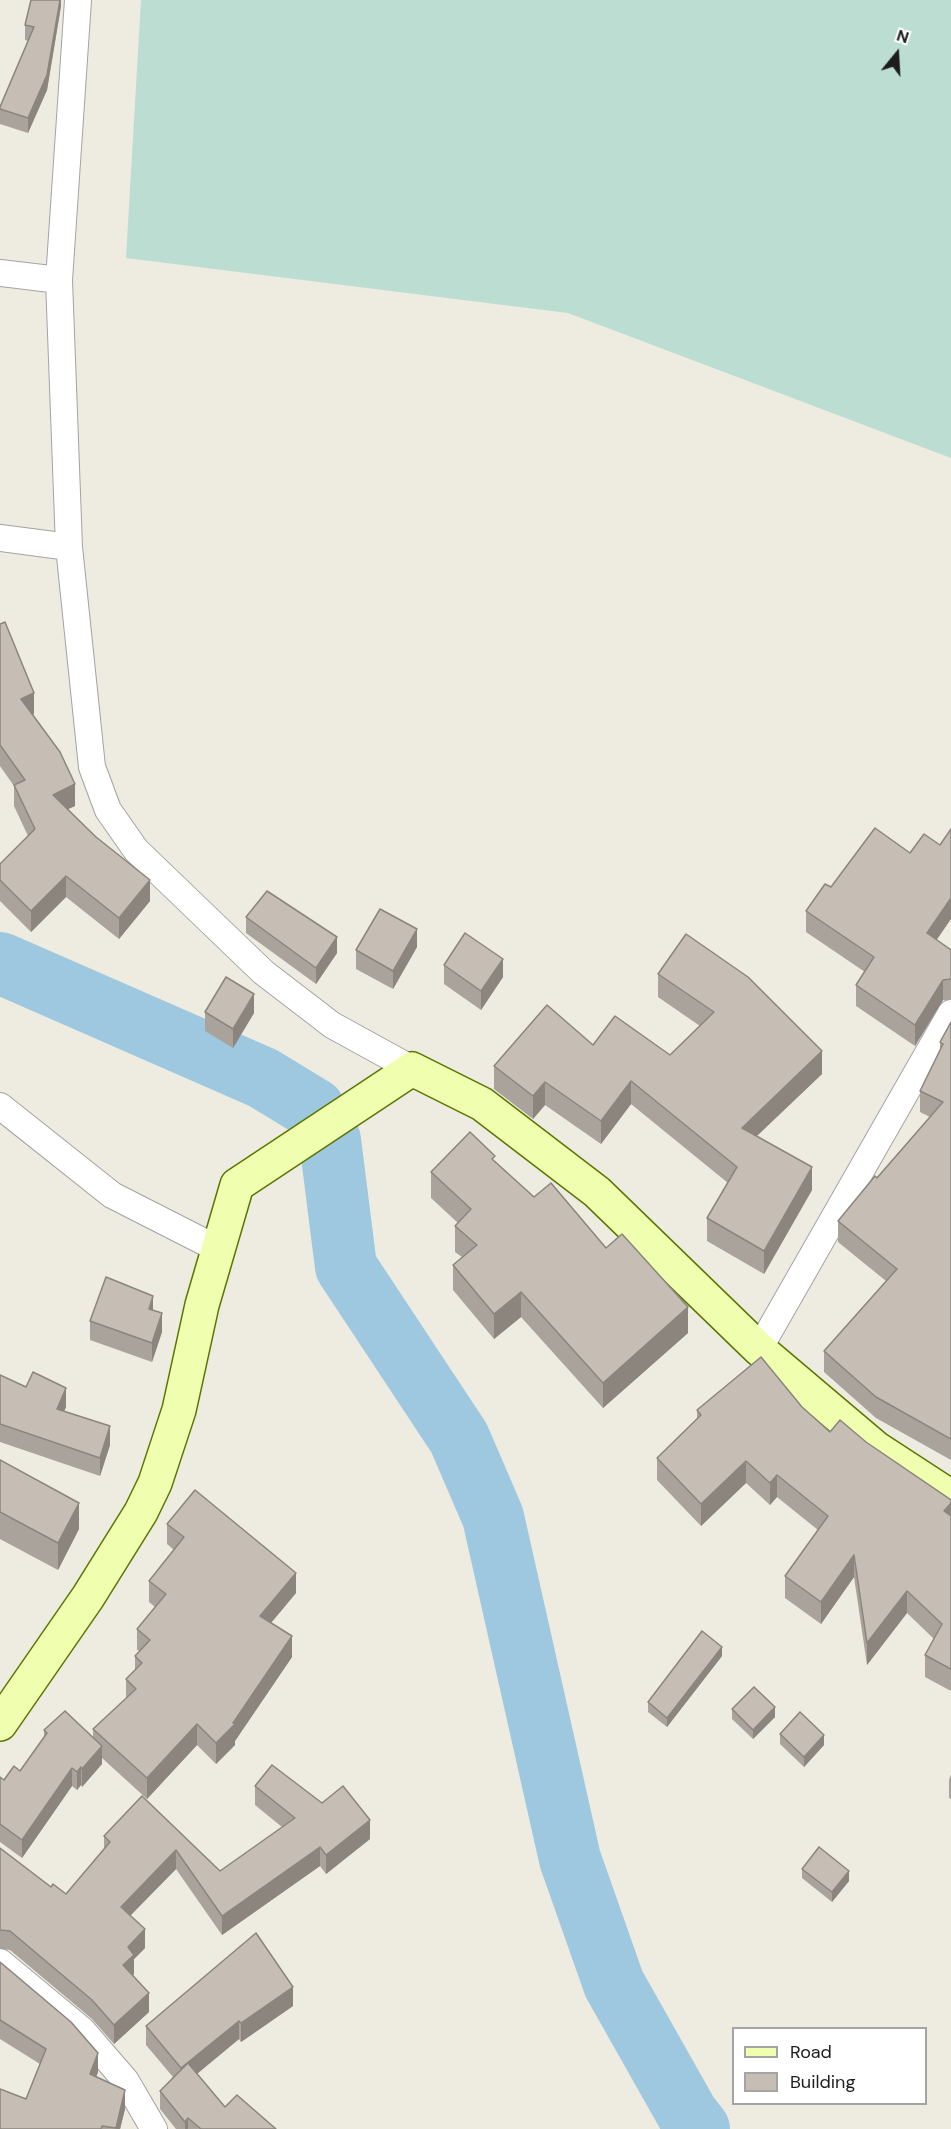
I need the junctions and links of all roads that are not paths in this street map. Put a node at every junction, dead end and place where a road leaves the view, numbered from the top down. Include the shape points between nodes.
1 (78, 0) edge
2 (0, 273) edge
3 (59, 280) junction
4 (0, 538) edge
5 (69, 547) junction
6 (951, 1013) edge
7 (412, 1069) junction
8 (0, 1106) edge
9 (220, 1250) junction
10 (759, 1348) junction
11 (951, 1497) edge
12 (0, 1724) edge
13 (0, 1962) edge
14 (153, 2129) edge

1 - 3 street
2 - 3 street
3 - 5 street
4 - 5 street
5 - 7 street via 92,766 108,810 136,850 263,972 332,1025
6 - 10 street
7 - 9 street via 237,1185
7 - 10 street via 482,1104 597,1192
8 - 9 street via 112,1195
9 - 12 street via 202,1305 179,1410 155,1483 88,1598
10 - 11 street via 876,1448
13 - 14 street via 82,2030 126,2081

